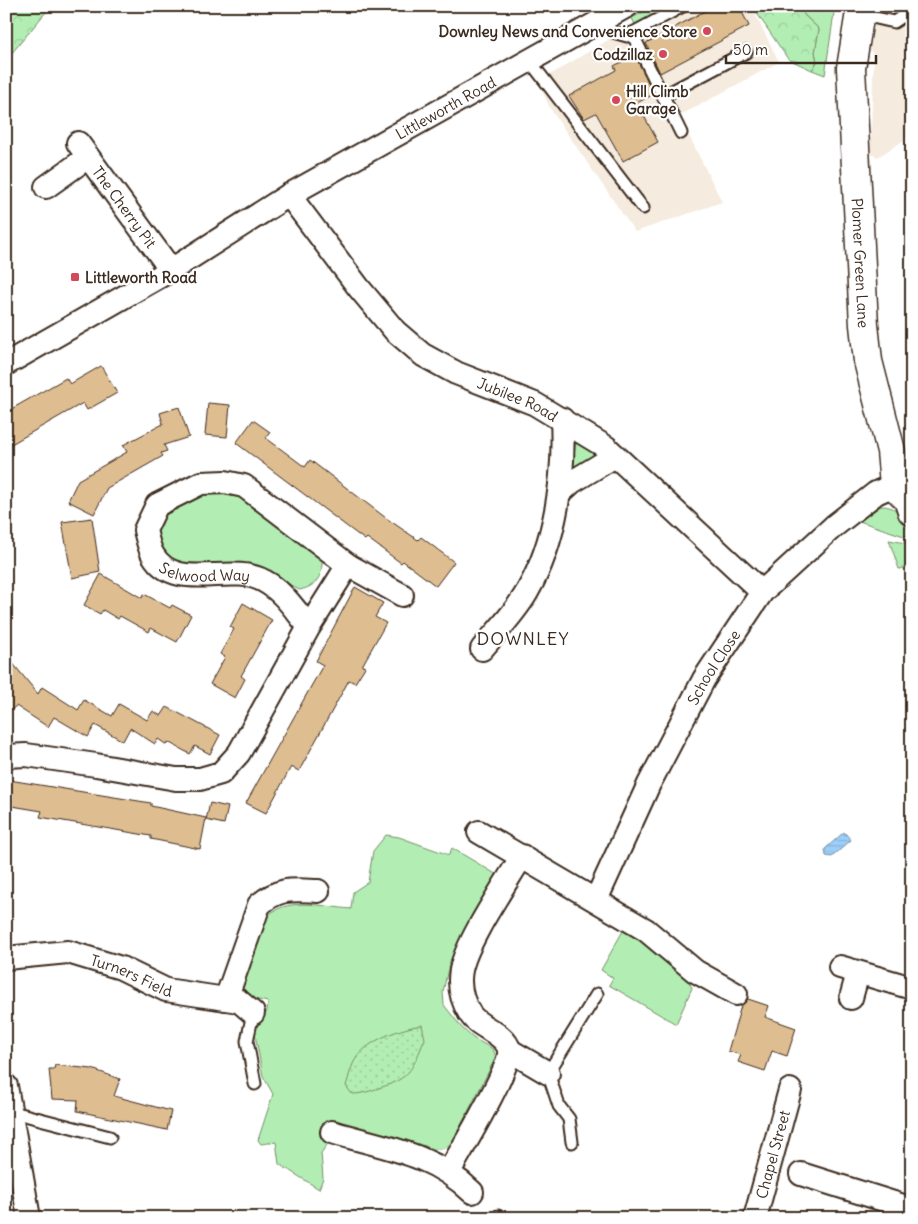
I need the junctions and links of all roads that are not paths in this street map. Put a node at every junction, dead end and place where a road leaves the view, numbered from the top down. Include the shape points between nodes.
1 (627, 6) edge
2 (683, 6) edge
3 (912, 6) edge
4 (860, 10) edge
5 (594, 14) edge
6 (632, 33) junction
7 (746, 52) dead end
8 (529, 60) junction
9 (663, 96) junction
10 (681, 132) dead end
11 (46, 187) dead end
12 (290, 195) junction
13 (643, 208) dead end
14 (171, 270) junction
15 (6, 364) edge
16 (562, 419) junction
17 (615, 456) junction
18 (903, 484) edge
19 (559, 494) junction
20 (912, 510) edge
21 (348, 565) junction
22 (762, 592) junction
23 (402, 595) dead end
24 (309, 627) junction
25 (482, 649) dead end
26 (6, 756) edge
27 (479, 832) dead end
28 (522, 856) junction
29 (318, 891) dead end
30 (596, 900) junction
31 (6, 958) edge
32 (912, 988) edge
33 (597, 994) dead end
34 (736, 994) dead end
35 (851, 998) dead end
36 (226, 999) junction
37 (253, 1013) joint
38 (509, 1050) junction
39 (548, 1073) junction
40 (255, 1084) dead end
41 (6, 1086) edge
42 (790, 1090) dead end
43 (9, 1111) junction
44 (332, 1132) dead end
45 (110, 1136) dead end
46 (572, 1142) dead end
47 (449, 1172) junction
48 (801, 1174) dead end
49 (474, 1193) dead end
50 (29, 1218) edge
51 (755, 1218) edge
52 (911, 1218) edge

1 - 5 street, Littleworth Road
2 - 6 lane
3 - 4 lane via 894,22
4 - 18 street, Plomer Green Lane via 851,68 864,325 868,361 891,451
5 - 6 lane via 613,32 627,36
5 - 8 street, Littleworth Road
6 - 9 lane
7 - 9 lane
8 - 12 street, Littleworth Road
8 - 13 lane
9 - 10 lane
11 - 14 street, The Cherry Pit via 83,150
12 - 14 street, Littleworth Road
12 - 16 street, Jubilee Road via 359,288 395,330 423,355 456,373 535,404
14 - 15 street, Littleworth Road
16 - 17 street, Jubilee Road
16 - 19 street via 564,446
17 - 19 street via 572,482
17 - 22 street, Jubilee Road
18 - 20 street
18 - 22 street, School Close via 876,493 834,526
19 - 25 street via 536,575 526,595
21 - 23 street, Selwood Way
21 - 24 street
21 - 24 street, Selwood Way via 244,486 225,482 201,483 157,505 144,530 153,556 165,568 184,576 240,573 263,580 282,594
22 - 30 street, School Close via 704,680 649,784
24 - 26 street via 239,753 221,773 200,780 176,779 96,764
27 - 28 street
28 - 30 street
28 - 38 street via 473,941 461,970 460,986 472,1017 505,1042
29 - 36 street via 286,890 270,895 259,905
30 - 34 street via 646,930 695,971
31 - 36 street, Turners Field via 68,952 121,968 166,990
32 - 35 street via 849,970
33 - 39 lane
36 - 37 street, Turners Field via 239,1001
37 - 40 lane via 247,1041
38 - 39 street
38 - 47 street via 502,1074
39 - 46 lane via 559,1106 569,1119
41 - 43 street
42 - 51 street, Chapel Street
43 - 45 lane
43 - 50 street
44 - 47 street via 419,1156
47 - 49 street
48 - 52 street via 900,1205

